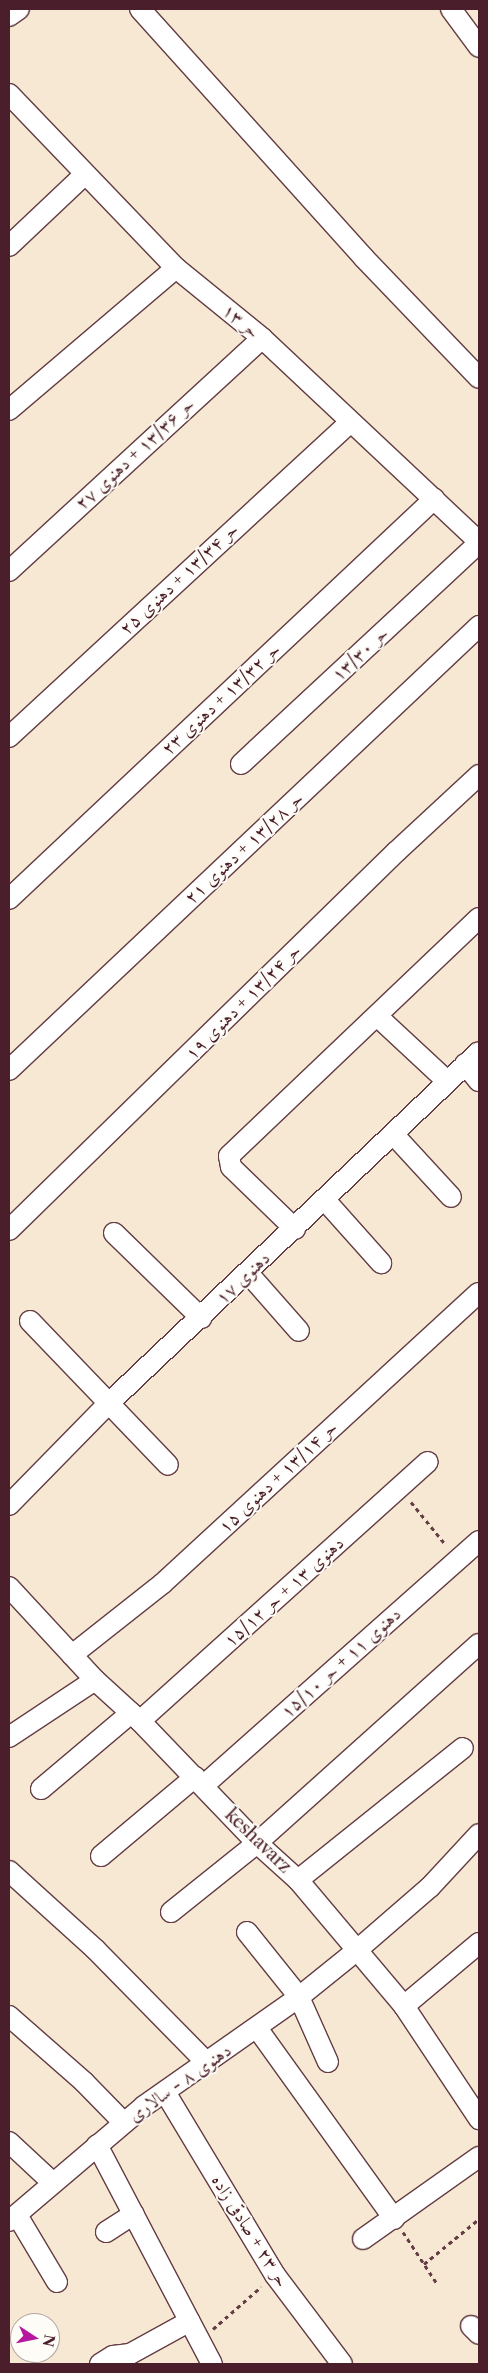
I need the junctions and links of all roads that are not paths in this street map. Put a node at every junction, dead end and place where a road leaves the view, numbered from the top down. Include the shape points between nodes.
1 (19, 9) edge
2 (140, 9) edge
3 (451, 9) edge
4 (9, 16) edge
5 (479, 47) edge
6 (9, 94) edge
7 (84, 175) junction
8 (9, 246) edge
9 (176, 268) junction
10 (262, 338) junction
11 (479, 378) edge
12 (9, 410) edge
13 (350, 422) junction
14 (434, 500) junction
15 (479, 543) edge
16 (9, 571) edge
17 (479, 626) edge
18 (9, 737) edge
19 (241, 764) dead end
20 (479, 775) edge
21 (9, 900) edge
22 (479, 918) edge
23 (377, 1016) junction
24 (472, 1058) edge
25 (9, 1070) edge
26 (447, 1081) junction
27 (479, 1081) edge
28 (394, 1135) junction
29 (451, 1197) dead end
30 (324, 1199) junction
31 (295, 1229) junction
32 (9, 1230) edge
33 (114, 1233) dead end
34 (381, 1263) dead end
35 (248, 1273) junction
36 (479, 1293) edge
37 (201, 1318) junction
38 (30, 1320) dead end
39 (299, 1331) dead end
40 (108, 1404) junction
41 (428, 1462) dead end
42 (168, 1465) dead end
43 (9, 1505) edge
44 (479, 1541) edge
45 (9, 1587) edge
46 (479, 1644) edge
47 (72, 1655) junction
48 (95, 1680) junction
49 (135, 1717) junction
50 (9, 1737) edge
51 (463, 1748) dead end
52 (199, 1782) junction
53 (41, 1788) dead end
54 (479, 1834) edge
55 (257, 1844) junction
56 (101, 1856) dead end
57 (9, 1871) edge
58 (298, 1880) junction
59 (171, 1912) dead end
60 (247, 1932) dead end
61 (479, 1943) edge
62 (356, 1951) junction
63 (299, 1998) junction
64 (404, 2006) junction
65 (9, 2016) edge
66 (257, 2028) junction
67 (328, 2062) dead end
68 (207, 2063) junction
69 (165, 2092) junction
70 (479, 2119) edge
71 (124, 2123) junction
72 (9, 2142) edge
73 (97, 2145) junction
74 (479, 2157) edge
75 (52, 2183) junction
76 (134, 2214) junction
77 (13, 2218) edge
78 (394, 2219) junction
79 (106, 2232) dead end
80 (363, 2239) dead end
81 (57, 2282) dead end
82 (190, 2320) junction
83 (100, 2364) edge
84 (212, 2364) edge
85 (342, 2364) edge

1 - 4 street
2 - 11 street via 364,258
3 - 5 street
6 - 7 street, حر ۱۳
7 - 8 street
7 - 9 street, حر ۱۳
9 - 10 street, حر ۱۳
9 - 12 street
10 - 13 street, حر ۱۳
10 - 16 street, حر ۱۳/۳۶ + دهنوی ۲۷
13 - 14 street, حر ۱۳
13 - 18 street, حر ۱۳/۳۴ + دهنوی ۲۵
14 - 15 street, حر ۱۳
14 - 21 street, حر ۱۳/۳۲ + دهنوی ۲۳
15 - 19 street, حر ۱۳/۳۰
17 - 25 street, حر ۱۳/۲۸ + دهنوی ۲۱
20 - 32 street, حر ۱۳/۲۴ + دهنوی ۱۹
22 - 23 street
23 - 26 street
23 - 31 street via 229,1156 231,1167
24 - 26 street, دهنوی ۱۷
24 - 27 street
26 - 28 street, دهنوی ۱۷
28 - 29 street
28 - 30 street, دهنوی ۱۷
30 - 31 street, دهنوی ۱۷
30 - 34 street
31 - 35 street, دهنوی ۱۷
33 - 37 street
35 - 37 street, دهنوی ۱۷
35 - 39 street
36 - 47 street, حر ۱۳/۱۴ + دهنوی ۱۵ via 162,1584
37 - 40 street, دهنوی ۱۷
38 - 40 street
40 - 42 street
40 - 43 street, دهنوی ۱۷
41 - 49 street, دهنوی ۱۳ + حر ۱۵/۱۲
44 - 52 street, دهنوی ۱۱ + حر ۱۵/۱۰
45 - 47 street, keshavarz
46 - 55 street
47 - 48 street, keshavarz
48 - 49 street, keshavarz
48 - 50 street
49 - 52 street, keshavarz
49 - 53 street, دهنوی ۱۳ + حر ۱۵/۱۲
51 - 58 street
52 - 55 street, keshavarz
52 - 56 street, دهنوی ۱۱ + حر ۱۵/۱۰
54 - 62 street, دهنوی ۸ - سالاری via 430,1886
55 - 58 street, keshavarz
55 - 59 street
57 - 68 street via 95,1949
58 - 62 street, keshavarz
60 - 63 street
61 - 64 street
62 - 63 street, دهنوی ۸ - سالاری
62 - 64 street, keshavarz
63 - 66 street, دهنوی ۸ - سالاری
63 - 67 street
64 - 70 street, keshavarz
65 - 71 street via 84,2082
66 - 68 street, دهنوی ۸ - سالاری
66 - 78 street
68 - 69 street, دهنوی ۸ - سالاری
69 - 71 street, دهنوی ۸ - سالاری
69 - 85 street, حر ۲۳ + صادقی زاده via 275,2275
71 - 73 street, دهنوی ۸ - سالاری
72 - 75 street
73 - 75 street, دهنوی ۸ - سالاری
73 - 76 street
74 - 78 street
75 - 77 street, دهنوی ۸ - سالاری
76 - 79 street
76 - 82 street
77 - 81 street
78 - 80 street
82 - 83 street via 130,2354 114,2356
82 - 84 street

